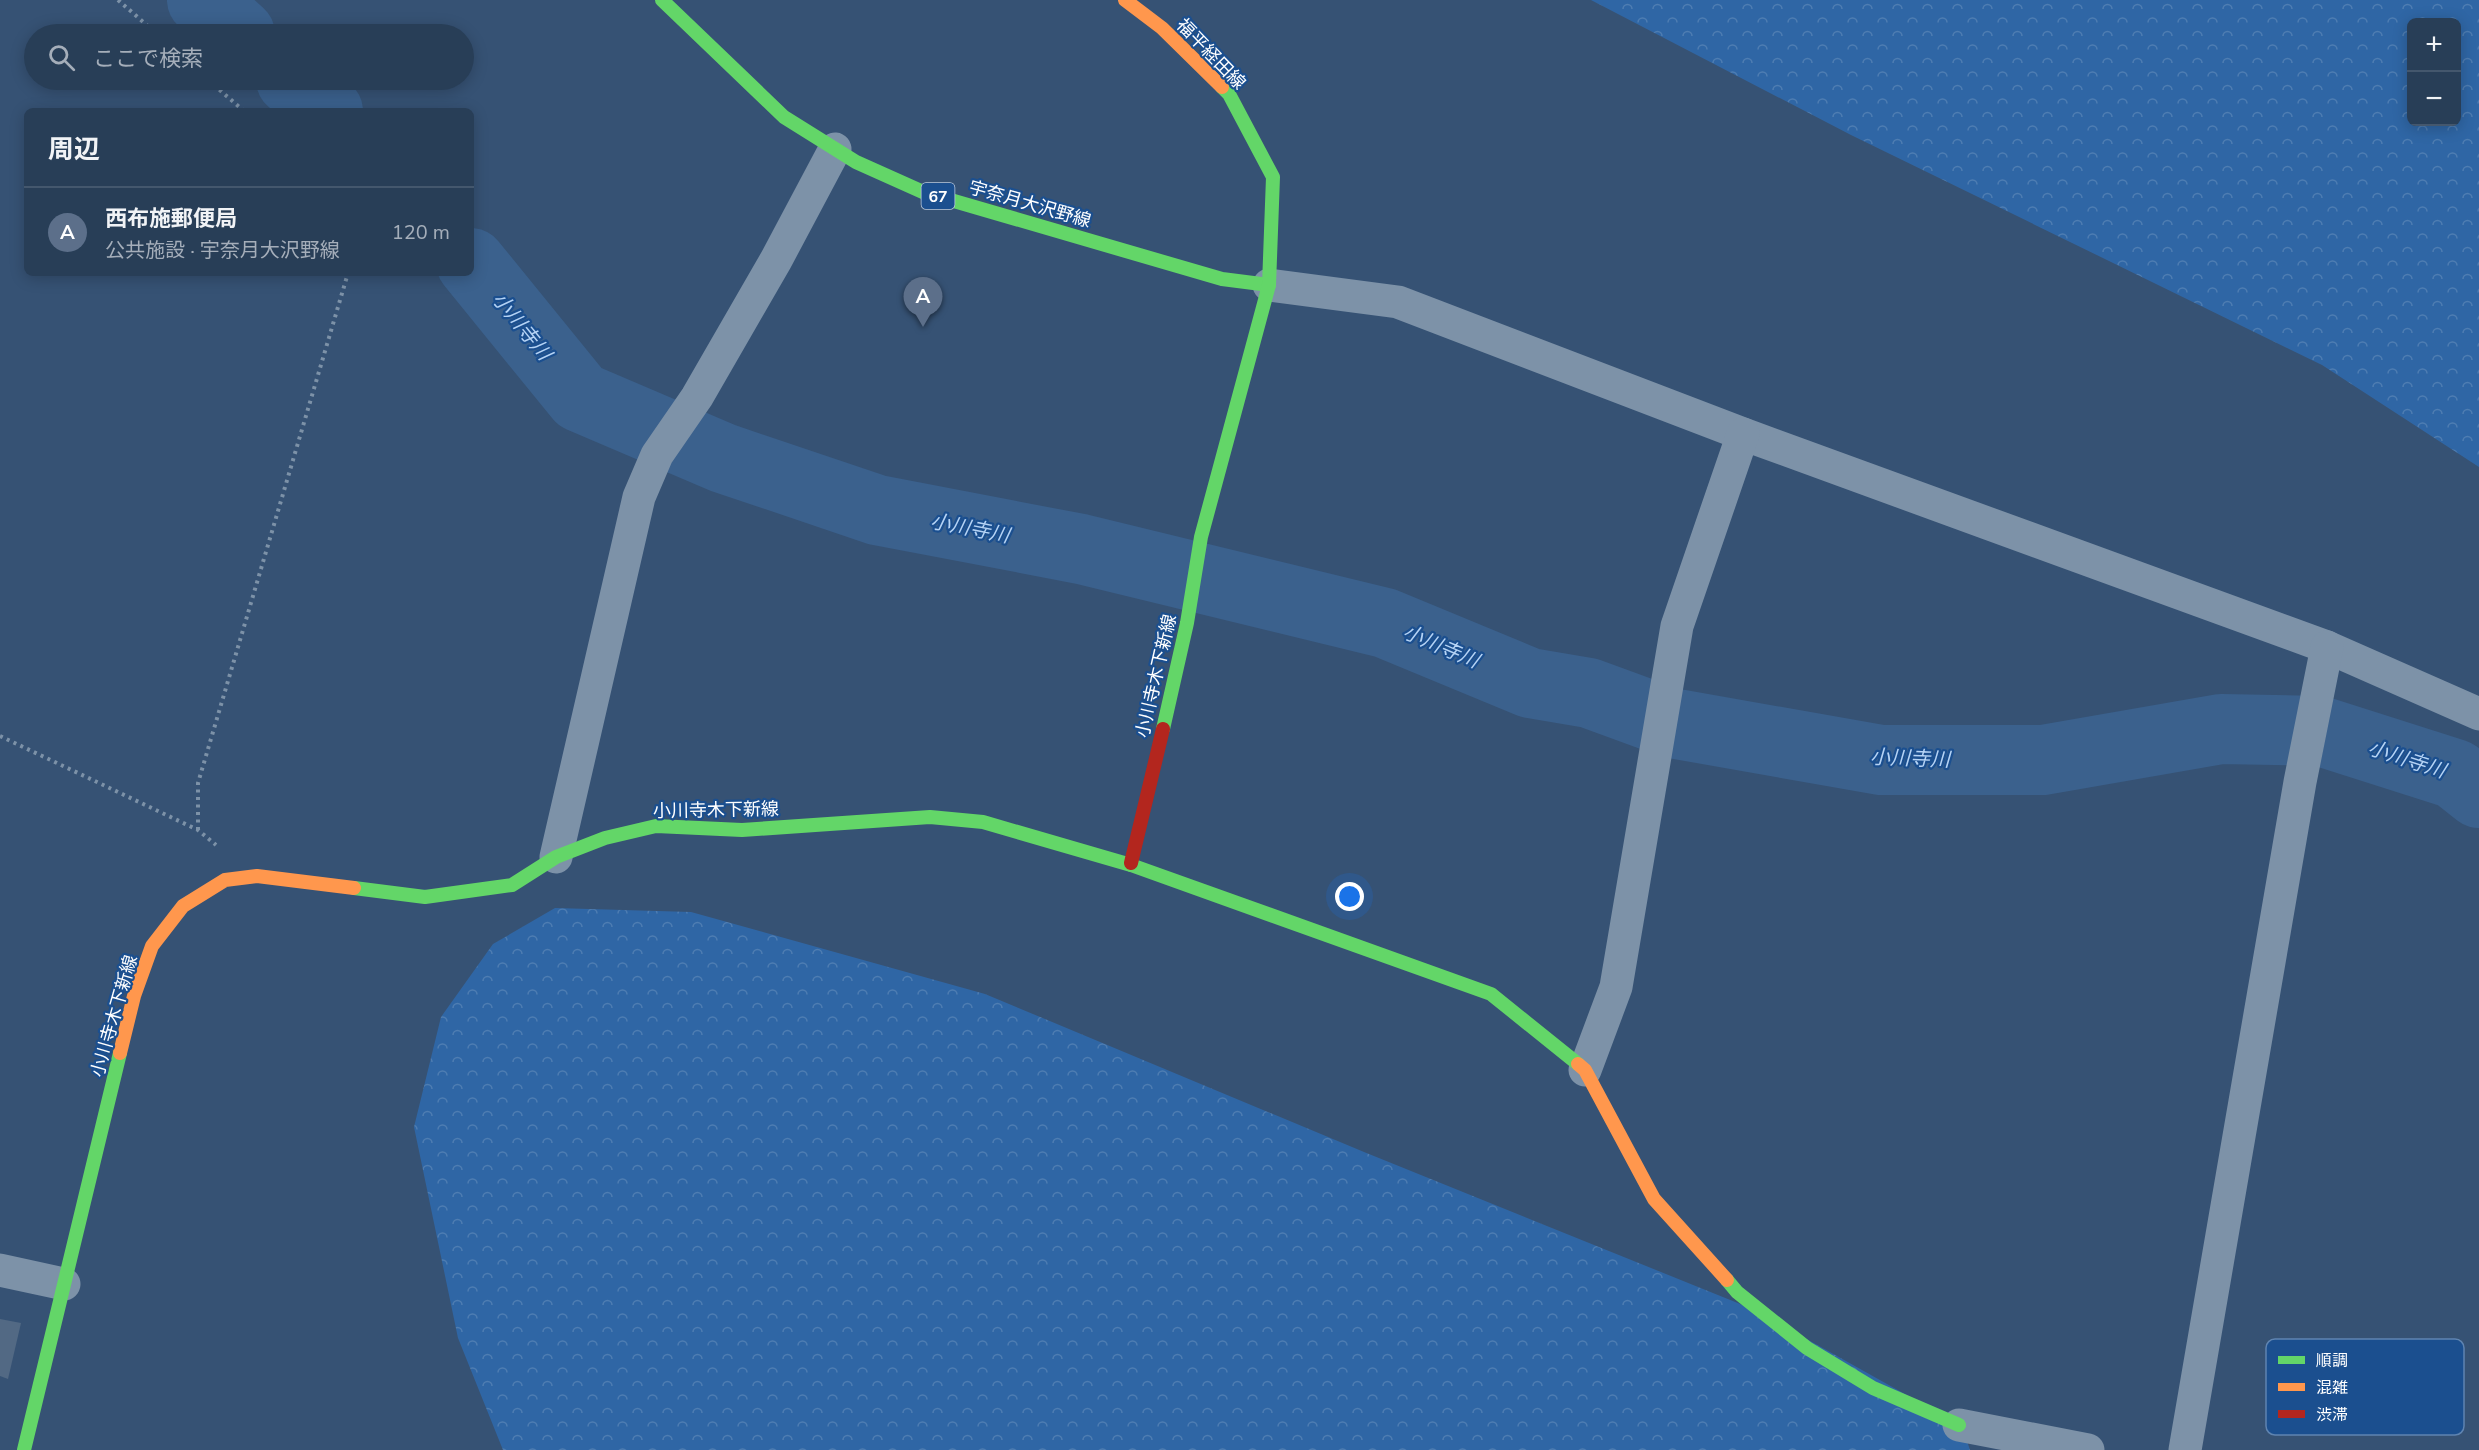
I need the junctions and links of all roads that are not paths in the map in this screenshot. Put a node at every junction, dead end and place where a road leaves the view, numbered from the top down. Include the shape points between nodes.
1 (662, 0) edge
2 (1125, 0) edge
3 (835, 149) junction
4 (1269, 285) junction
5 (1743, 434) junction
6 (2327, 647) junction
7 (2479, 714) edge
8 (556, 857) junction
9 (1131, 865) junction
10 (1585, 1070) junction
11 (0, 1270) edge
12 (64, 1284) junction
13 (1959, 1425) joint
14 (24, 1450) edge
15 (2088, 1450) edge
16 (2185, 1450) edge

1 - 3 main road, 宇奈月大沢野線 / 67 via 784,117
2 - 4 main road, 福平経田線 via 1162,28 1229,94 1272,177
3 - 4 main road, 宇奈月大沢野線 / 67 via 923,192 1222,279
3 - 8 street via 697,398 657,454 639,497
4 - 5 street via 1398,302
4 - 9 main road, 小川寺木下新線 via 1201,537 1187,623
5 - 6 street
5 - 10 street via 1677,626 1616,987
6 - 7 street
6 - 16 street via 2300,782
8 - 9 main road, 小川寺木下新線 via 605,838 656,826 742,830 930,817 983,822
8 - 12 main road, 小川寺木下新線 via 512,885 425,897 257,876 225,880 183,906 152,946 134,996
9 - 10 main road via 1491,994
10 - 13 main road via 1654,1199 1737,1292 1807,1348 1873,1388
11 - 12 street
12 - 14 main road, 小川寺木下新線
13 - 15 street

